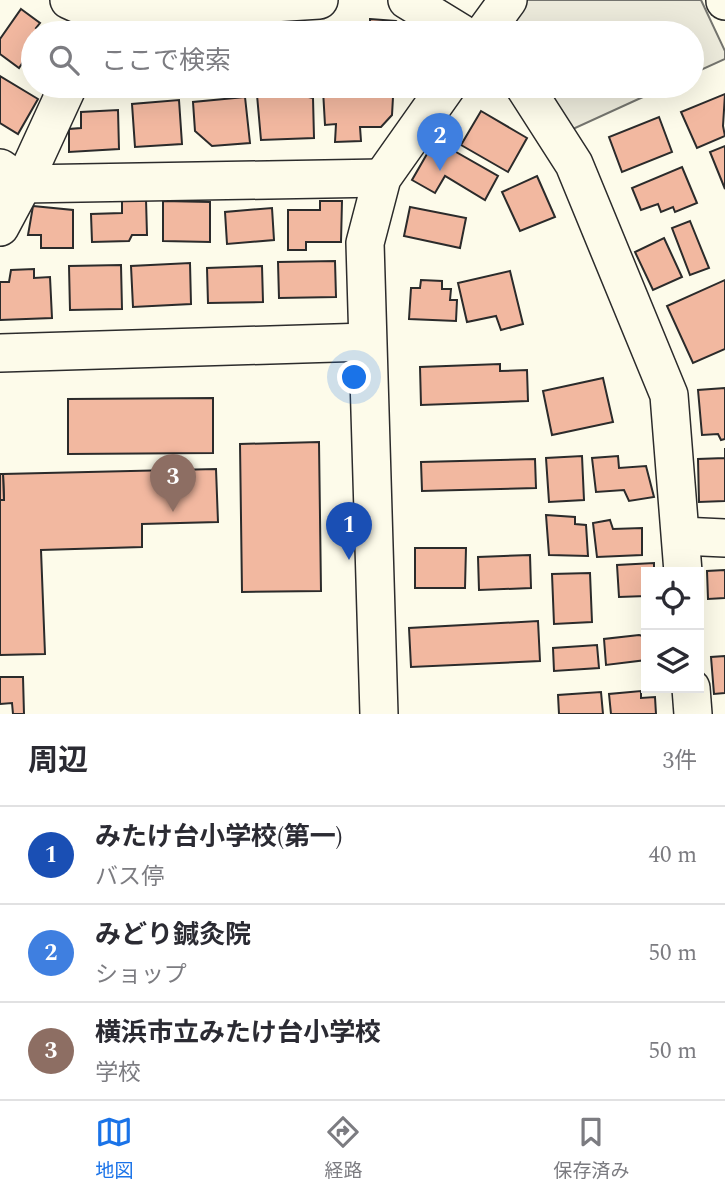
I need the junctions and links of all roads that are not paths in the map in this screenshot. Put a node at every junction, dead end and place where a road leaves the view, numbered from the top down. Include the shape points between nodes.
1 (319, 0) edge
2 (407, 0) edge
3 (508, 0) edge
4 (91, 12) edge
5 (441, 21) edge
6 (493, 21) edge
7 (61, 98) edge
8 (439, 98) edge
9 (532, 98) edge
10 (12, 176) edge
11 (382, 178) junction
12 (0, 227) edge
13 (367, 342) junction
14 (0, 353) edge
15 (681, 536) junction
16 (725, 538) edge
17 (683, 567) edge
18 (691, 693) edge
19 (379, 714) edge
20 (693, 714) edge

1 - 4 street
2 - 5 street
3 - 6 street
7 - 10 street
8 - 11 street
9 - 15 street via 574,164 669,396
10 - 11 street
10 - 12 street
11 - 13 street via 366,243
13 - 14 street
13 - 19 street
15 - 16 street
15 - 17 street
18 - 20 street

